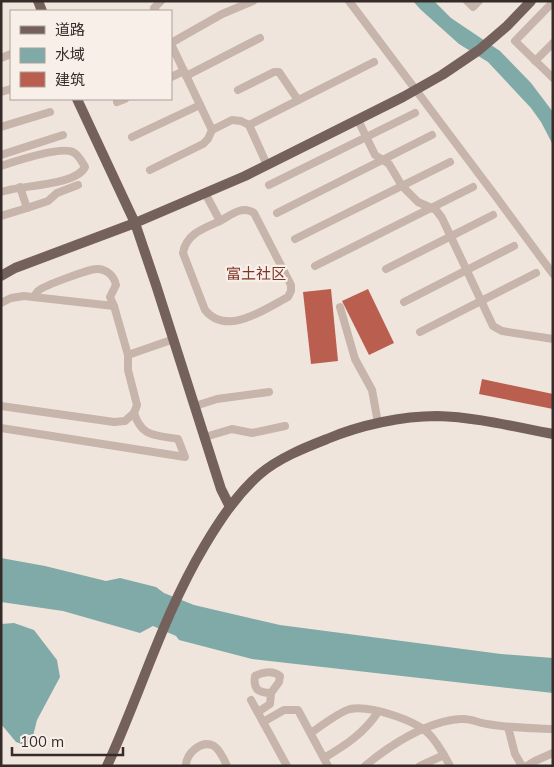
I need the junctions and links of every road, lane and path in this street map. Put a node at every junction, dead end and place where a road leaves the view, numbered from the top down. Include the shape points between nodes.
1 (253, 1) edge
2 (349, 1) edge
3 (467, 1) edge
4 (479, 1) edge
5 (531, 1) edge
6 (553, 2) edge
7 (260, 38) dead end
8 (172, 43) edge
9 (553, 43) edge
10 (172, 46) edge
11 (535, 61) junction
12 (374, 62) dead end
13 (185, 74) junction
14 (172, 77) edge
15 (553, 78) edge
16 (238, 90) dead end
17 (416, 90) junction
18 (77, 100) edge
19 (298, 100) junction
20 (200, 105) junction
21 (50, 112) dead end
22 (415, 113) dead end
23 (358, 120) junction
24 (249, 125) junction
25 (1, 127) edge
26 (212, 130) junction
27 (64, 135) dead end
28 (432, 135) dead end
29 (132, 137) dead end
30 (366, 137) junction
31 (1, 155) edge
32 (384, 159) junction
33 (450, 162) dead end
34 (267, 165) junction
35 (1, 166) edge
36 (150, 170) dead end
37 (269, 185) dead end
38 (78, 186) dead end
39 (402, 186) junction
40 (20, 187) junction
41 (473, 187) dead end
42 (1, 192) edge
43 (205, 193) junction
44 (27, 208) junction
45 (431, 208) junction
46 (277, 213) dead end
47 (493, 215) dead end
48 (1, 216) edge
49 (220, 221) junction
50 (134, 223) junction
51 (451, 236) junction
52 (295, 239) dead end
53 (514, 246) dead end
54 (315, 266) dead end
55 (386, 269) dead end
56 (467, 270) junction
57 (536, 273) dead end
58 (553, 274) edge
59 (1, 276) edge
60 (34, 297) junction
61 (482, 301) junction
62 (404, 302) dead end
63 (1, 303) edge
64 (114, 306) junction
65 (340, 306) dead end
66 (420, 332) dead end
67 (174, 339) junction
68 (553, 339) edge
69 (128, 355) junction
70 (269, 392) dead end
71 (1, 406) edge
72 (195, 406) junction
73 (134, 413) junction
74 (378, 423) junction
75 (285, 426) dead end
76 (1, 428) edge
77 (148, 434) junction
78 (553, 434) edge
79 (205, 437) junction
80 (145, 451) junction
81 (230, 507) junction
82 (271, 693) dead end
83 (251, 700) dead end
84 (258, 712) junction
85 (378, 712) junction
86 (262, 722) junction
87 (508, 727) junction
88 (422, 728) junction
89 (553, 729) edge
90 (310, 733) junction
91 (553, 753) edge
92 (444, 755) junction
93 (326, 762) edge
94 (107, 766) edge
95 (186, 766) edge
96 (227, 766) edge
97 (287, 766) edge
98 (365, 766) edge
99 (420, 766) edge
100 (450, 766) edge
101 (522, 766) edge
102 (527, 766) edge

1 - 8 street via 222,14
2 - 17 street
3 - 4 street via 473,7
5 - 17 main road via 472,55
6 - 11 street via 515,41
7 - 13 street
9 - 11 street
10 - 13 street
11 - 15 street
12 - 19 street
13 - 14 street
13 - 20 street
16 - 19 street via 279,72
17 - 23 main road
17 - 58 street
18 - 50 main road
19 - 24 street
20 - 26 street
20 - 29 street
21 - 25 street
22 - 30 street
23 - 30 street
23 - 34 main road
24 - 26 street via 232,120
24 - 34 street
26 - 36 street via 203,144
27 - 31 street
28 - 32 street
30 - 32 street via 375,155
30 - 37 street
32 - 39 street
32 - 46 street
33 - 39 street
34 - 43 main road
35 - 40 street via 38,154 68,150 78,155 85,168 79,175 50,184
38 - 44 street
39 - 45 street via 418,202
39 - 52 street
40 - 42 street
40 - 44 street
41 - 45 street
43 - 49 street
43 - 50 main road
44 - 48 street
45 - 51 street via 442,218
45 - 54 street
47 - 51 street
49 - 49 street via 241,209 254,213 291,285 288,297 244,320 234,322 210,317 183,252 188,238
50 - 59 main road
50 - 67 main road
51 - 55 street
51 - 56 street
53 - 56 street
56 - 61 street
56 - 62 street
57 - 61 street
60 - 63 street via 11,298
60 - 64 street
60 - 64 street via 38,290 98,268 114,278 116,285 110,297
61 - 66 street
61 - 68 street via 493,326 502,331
64 - 69 street
65 - 74 street via 355,359 372,390
67 - 69 street
67 - 72 main road
69 - 73 street via 128,370 137,405
70 - 72 street via 217,399
71 - 73 street via 114,422 125,421
72 - 79 main road
73 - 77 street via 137,424
74 - 78 main road via 437,416 486,421
74 - 81 main road via 350,429 290,455 261,474
75 - 79 street via 252,434 232,430
76 - 80 street
77 - 80 street
77 - 80 street via 178,439 185,457
79 - 81 main road
81 - 94 main road via 179,593
82 - 84 street via 270,704
83 - 84 street
84 - 86 street
85 - 88 street
85 - 90 street via 359,708 349,710
85 - 93 street via 364,730
86 - 90 street via 284,710 298,710
86 - 97 street
87 - 88 street via 462,719
87 - 89 street
87 - 101 street via 515,754
88 - 92 street via 437,742
88 - 98 street
90 - 93 street
91 - 102 street
92 - 99 street
92 - 100 street
95 - 96 street via 186,760 195,749 209,744 215,747

